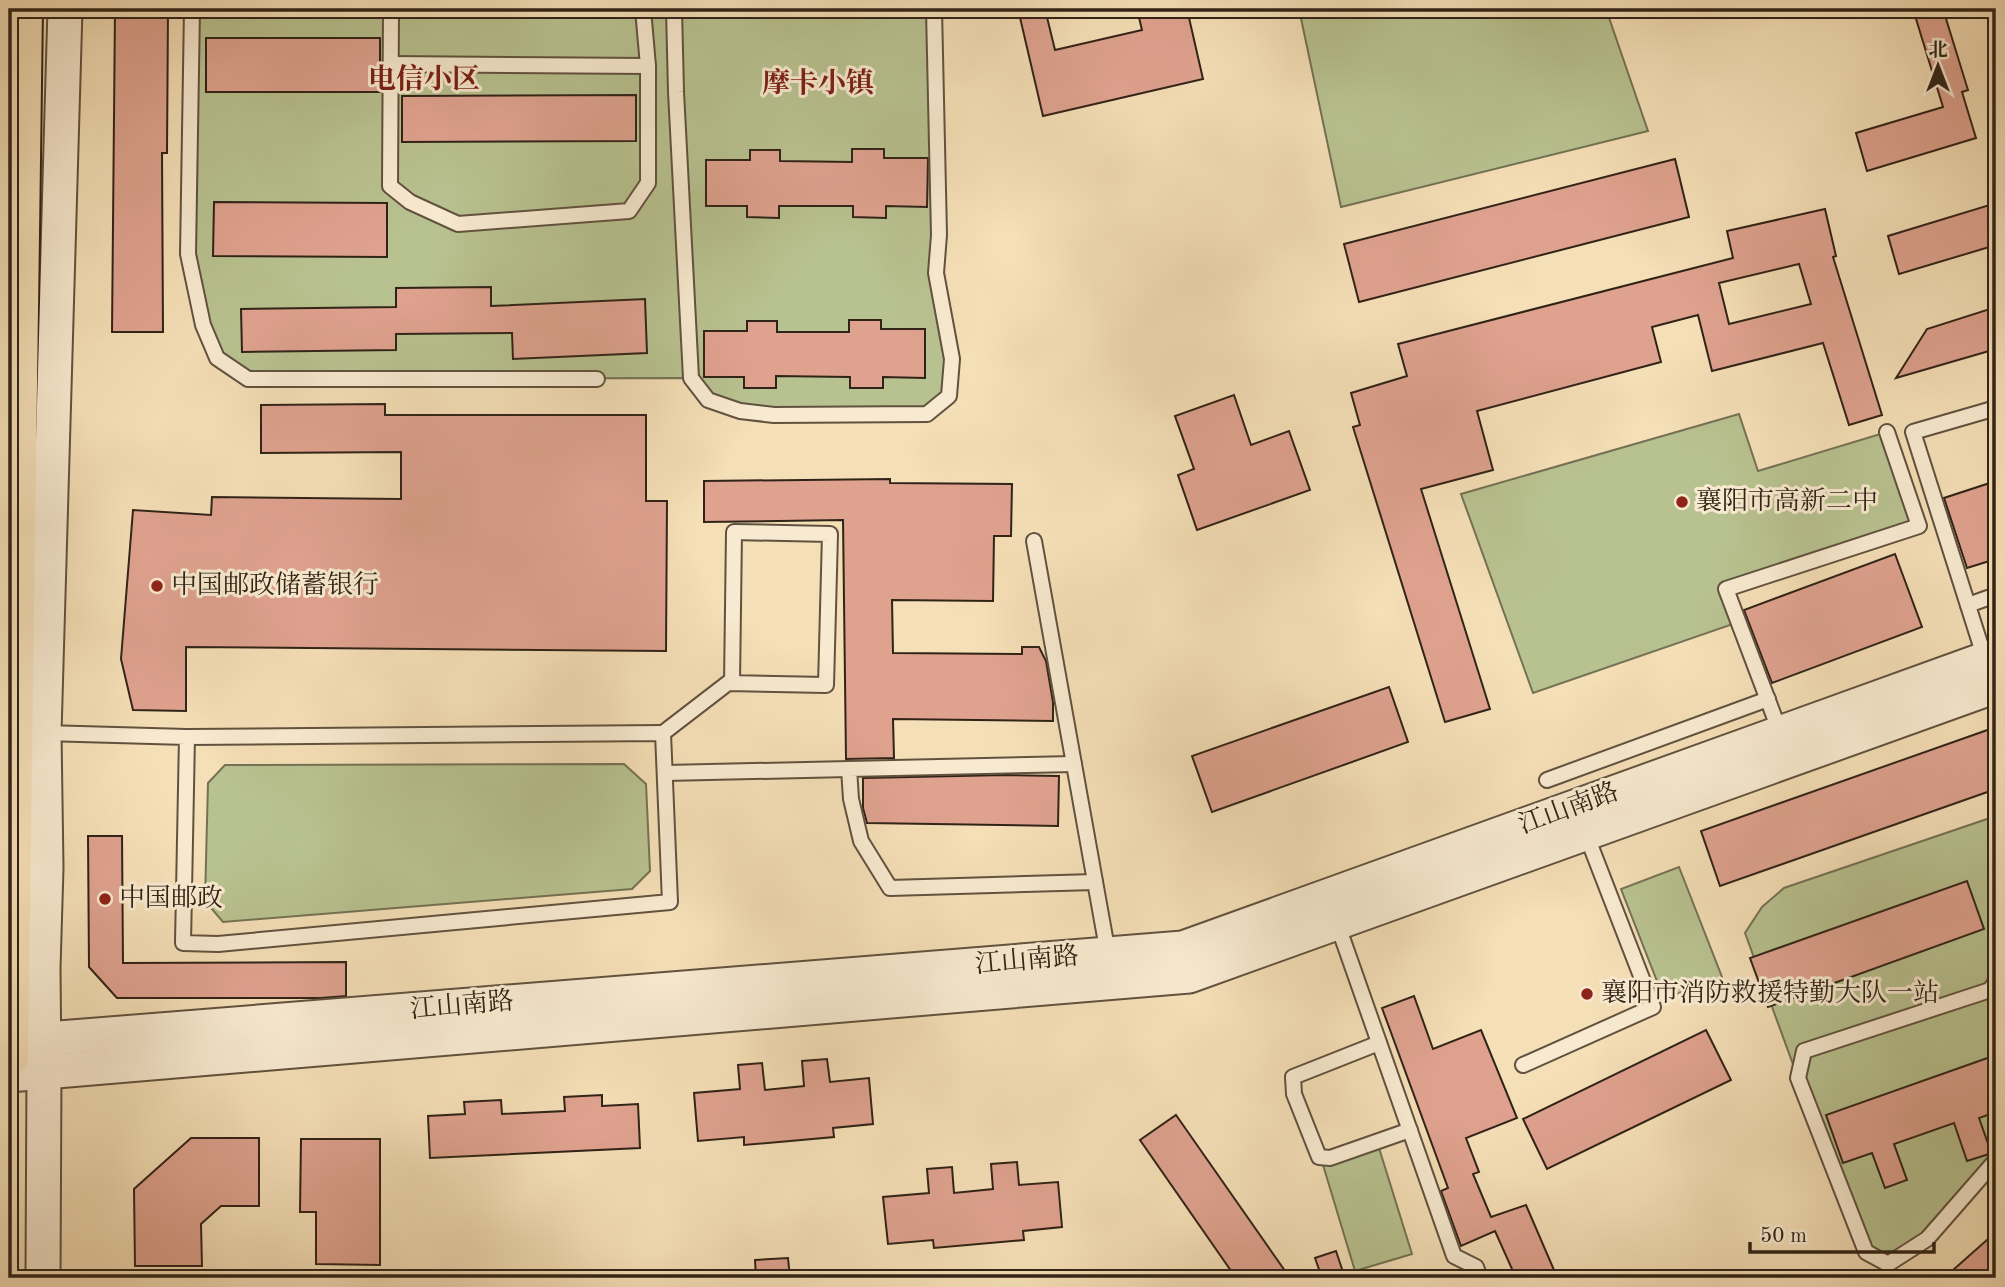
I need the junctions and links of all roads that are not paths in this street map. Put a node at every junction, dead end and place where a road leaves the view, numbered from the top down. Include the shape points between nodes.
1 (23, 9) edge
2 (65, 9) edge
3 (192, 9) edge
4 (391, 9) edge
5 (643, 9) edge
6 (674, 9) edge
7 (934, 9) edge
8 (390, 64) junction
9 (648, 66) junction
10 (597, 379) dead end
11 (1996, 408) edge
12 (1887, 432) dead end
13 (1034, 541) dead end
14 (1996, 594) edge
15 (1968, 605) junction
16 (1993, 666) edge
17 (732, 683) junction
18 (1768, 699) junction
19 (44, 733) junction
20 (663, 733) junction
21 (1780, 733) junction
22 (187, 737) junction
23 (1074, 764) junction
24 (849, 769) junction
25 (665, 773) junction
26 (1547, 780) dead end
27 (1586, 834) junction
28 (1096, 882) junction
29 (1337, 923) junction
30 (1108, 954) junction
31 (1994, 990) edge
32 (1379, 1043) junction
33 (27, 1049) edge
34 (9, 1057) edge
35 (1523, 1065) dead end
36 (9, 1075) edge
37 (1410, 1130) junction
38 (1996, 1160) edge
39 (43, 1278) edge
40 (1480, 1278) edge

1 - 33 highway
2 - 19 street
3 - 10 lane via 188,254 203,325 217,358 248,379
4 - 8 lane
5 - 9 lane
6 - 7 lane via 691,378 708,400 740,411 927,415 949,396 952,359 936,273
8 - 9 lane
8 - 9 lane via 390,186 410,202 458,225 629,211 648,183
11 - 15 lane via 1913,432
12 - 18 lane via 1919,526 1726,589
13 - 23 lane
14 - 15 lane
15 - 16 lane
16 - 21 street, 江山南路
16 - 27 street, 江山南路
17 - 17 lane via 826,685 830,534 734,532
17 - 20 lane
18 - 21 lane
18 - 26 lane
19 - 22 lane
19 - 33 street via 43,968
20 - 22 lane
20 - 25 lane
21 - 30 street, 江山南路 via 1182,948
22 - 25 lane via 183,943 218,944 670,902
23 - 24 lane
23 - 28 lane
24 - 25 lane
24 - 28 lane via 861,841 890,888
27 - 29 street, 江山南路
27 - 35 lane via 1653,1007
28 - 30 lane
29 - 32 lane
29 - 33 street, 江山南路 via 1189,976
30 - 33 street, 江山南路
31 - 38 lane via 1804,1051 1798,1079 1867,1252 1888,1264 1927,1239
32 - 37 lane
32 - 37 lane via 1293,1077 1294,1094 1320,1157 1330,1158
33 - 34 highway
33 - 36 street, 江山南路
33 - 39 street
37 - 40 lane via 1454,1256 1476,1267

